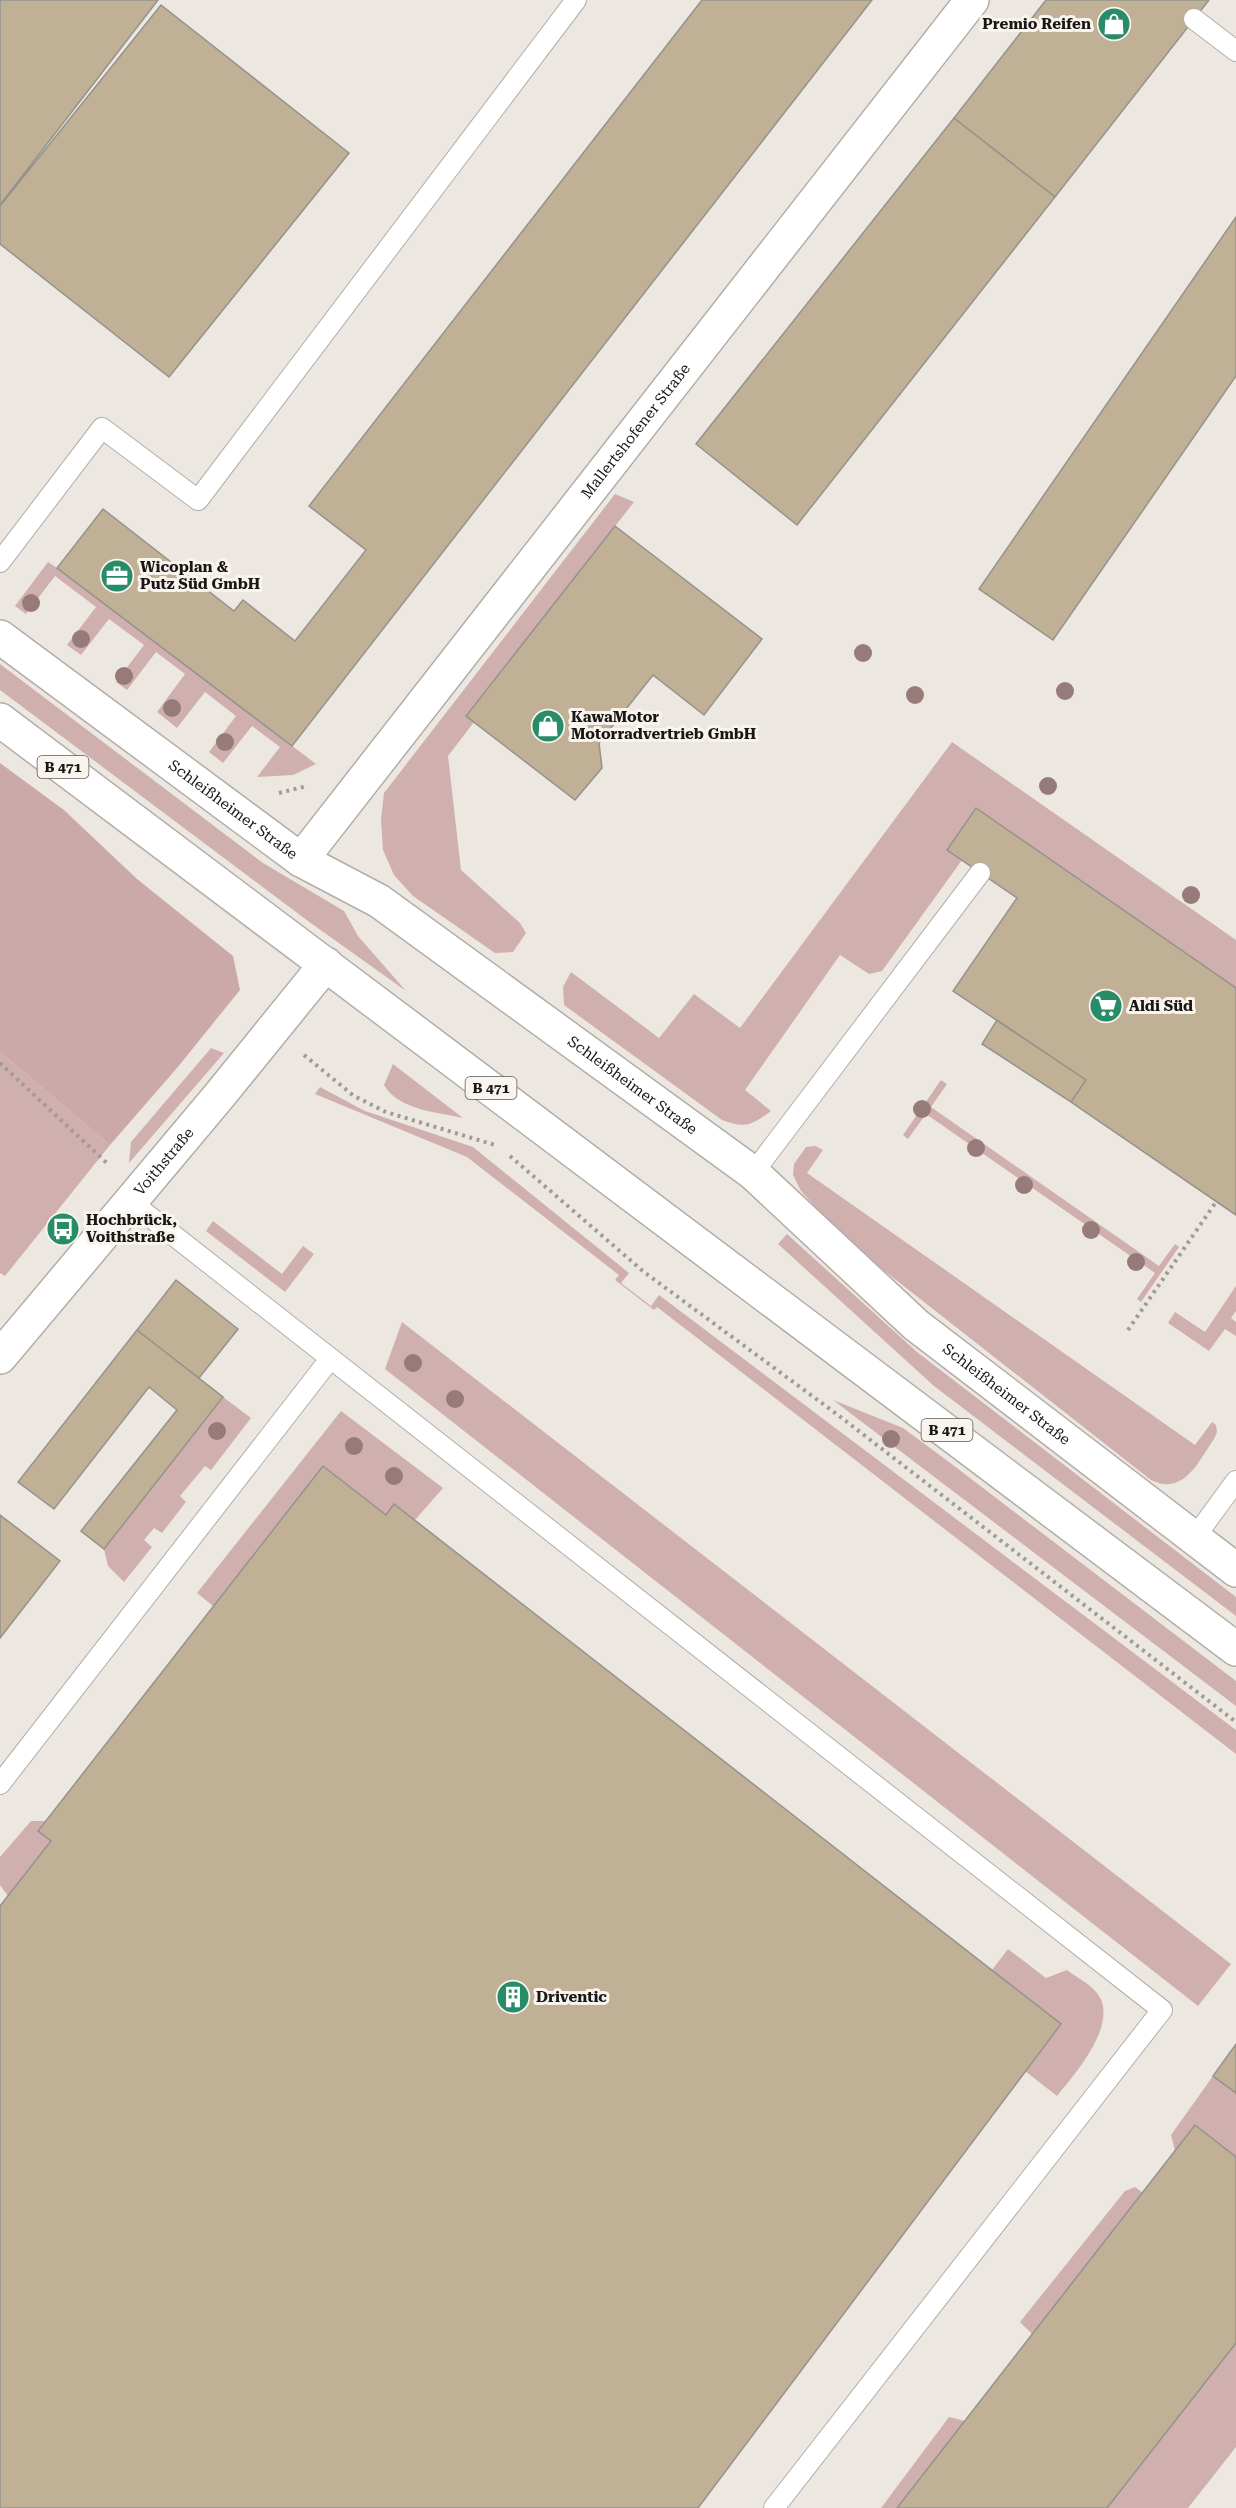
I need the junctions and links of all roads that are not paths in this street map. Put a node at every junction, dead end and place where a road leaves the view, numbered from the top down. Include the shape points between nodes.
1 (576, 0) edge
2 (972, 0) edge
3 (1194, 19) dead end
4 (1236, 51) edge
5 (0, 562) edge
6 (0, 637) edge
7 (0, 720) edge
8 (301, 860) junction
9 (980, 873) dead end
10 (326, 964) junction
11 (753, 1173) junction
12 (131, 1202) junction
13 (1, 1353) edge
14 (330, 1359) junction
15 (1236, 1481) edge
16 (1195, 1538) junction
17 (1236, 1570) edge
18 (1236, 1649) edge
19 (0, 1784) edge
20 (774, 2508) edge

1 - 5 lane via 198,500 102,428
2 - 8 street, Mallertshofener Straße
3 - 4 lane
6 - 8 street, Schleißheimer Straße
7 - 10 street, B 471
8 - 11 street, Schleißheimer Straße via 379,901
9 - 11 lane
10 - 12 street, Voithstraße
10 - 18 street, B 471
11 - 16 street, Schleißheimer Straße via 916,1325
12 - 13 street, Voithstraße
12 - 14 lane
14 - 19 lane
14 - 20 lane via 1161,2010
15 - 16 lane
16 - 17 street, Schleißheimer Straße

